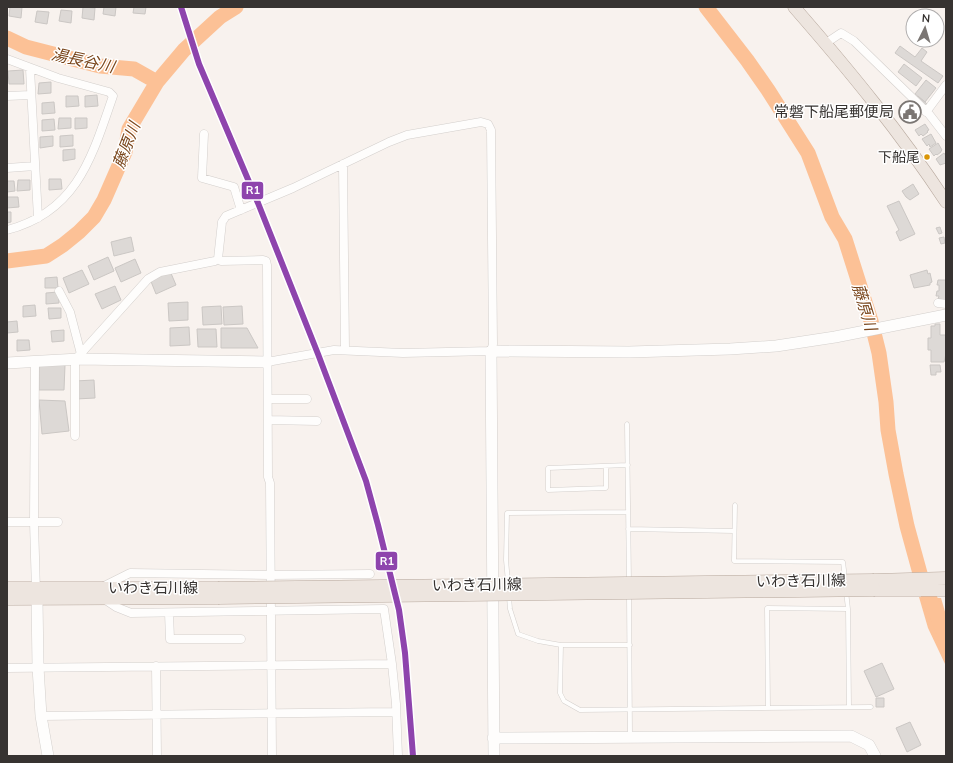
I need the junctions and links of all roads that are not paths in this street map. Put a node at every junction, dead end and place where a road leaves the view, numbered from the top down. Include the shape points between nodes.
1 (794, 7) edge
2 (826, 43) junction
3 (7, 60) edge
4 (30, 69) junction
5 (946, 85) edge
6 (31, 95) junction
7 (7, 96) edge
8 (926, 112) junction
9 (204, 134) dead end
10 (946, 136) edge
11 (343, 164) junction
12 (35, 166) junction
13 (7, 168) edge
14 (946, 202) edge
15 (241, 210) junction
16 (38, 218) junction
17 (7, 230) edge
18 (218, 259) junction
19 (59, 291) dead end
20 (946, 315) edge
21 (344, 350) junction
22 (491, 351) junction
23 (78, 357) junction
24 (35, 361) junction
25 (267, 362) junction
26 (7, 363) edge
27 (268, 399) junction
28 (307, 399) dead end
29 (268, 420) junction
30 (317, 421) dead end
31 (627, 424) dead end
32 (75, 436) dead end
33 (628, 465) junction
34 (606, 466) junction
35 (735, 505) dead end
36 (628, 512) junction
37 (7, 522) edge
38 (34, 522) junction
39 (58, 522) dead end
40 (628, 529) junction
41 (734, 531) junction
42 (370, 574) dead end
43 (270, 575) junction
44 (946, 578) edge
45 (880, 585) junction
46 (7, 588) edge
47 (946, 590) edge
48 (36, 593) junction
49 (102, 593) junction
50 (7, 599) edge
51 (848, 609) junction
52 (270, 611) junction
53 (169, 613) junction
54 (241, 639) dead end
55 (560, 645) junction
56 (630, 645) junction
57 (392, 664) junction
58 (271, 665) junction
59 (156, 666) junction
60 (38, 667) junction
61 (7, 668) edge
62 (849, 707) junction
63 (871, 707) dead end
64 (768, 708) junction
65 (630, 709) junction
66 (396, 712) junction
67 (271, 713) junction
68 (156, 715) junction
69 (41, 716) junction
70 (630, 736) junction
71 (493, 738) junction
72 (48, 756) edge
73 (157, 756) edge
74 (272, 756) edge
75 (398, 756) edge
76 (494, 756) edge
77 (875, 756) edge

1 - 2 main road
2 - 8 street via 841,33 854,41
2 - 14 main road via 897,131
3 - 4 street
4 - 6 street
4 - 16 street via 109,92 113,96 96,144 75,186 61,201
5 - 8 street
6 - 7 street
6 - 12 street
8 - 10 street
9 - 15 street via 202,178 234,187
11 - 15 street
11 - 21 street
11 - 22 street via 407,135 481,122 488,124 491,130
12 - 13 street
12 - 16 street
15 - 18 street via 226,216 222,222
16 - 17 street
18 - 23 street via 153,275
18 - 25 street via 266,262
19 - 23 street via 70,312
20 - 22 street via 776,346 629,352
21 - 22 street via 403,353
21 - 25 street
22 - 71 street
23 - 24 street
23 - 25 street
23 - 32 street
24 - 26 street
24 - 38 street
25 - 27 street
27 - 28 street
27 - 29 street
29 - 30 street
29 - 43 street
31 - 33 lane
33 - 34 lane
33 - 36 lane
34 - 34 lane via 548,468 548,490 606,488
35 - 41 lane
36 - 40 lane
36 - 55 lane via 507,513 506,560 510,609 518,634
37 - 38 street
38 - 39 street
38 - 48 street
40 - 41 lane
40 - 56 lane
41 - 51 lane via 734,561 843,562
42 - 43 street
43 - 49 street via 130,574
43 - 52 street
44 - 45 main road, いわき石川線
45 - 47 main road, いわき石川線
45 - 49 main road, いわき石川線, bridge
46 - 48 main road, いわき石川線
48 - 49 main road, いわき石川線
48 - 50 main road, いわき石川線
48 - 60 street
49 - 53 street via 116,607 130,613
51 - 62 lane
51 - 64 lane via 767,608
52 - 53 street
52 - 57 street via 384,609
52 - 58 street
53 - 54 street via 170,639
55 - 56 lane
55 - 65 lane via 560,692 564,701 580,710
56 - 65 lane
57 - 58 street
57 - 66 street
58 - 59 street
58 - 67 street
59 - 60 street
59 - 68 street
60 - 61 street
60 - 69 street
62 - 63 lane
62 - 64 lane
64 - 65 lane
65 - 70 lane
66 - 67 street
66 - 75 street
67 - 68 street
67 - 74 street
68 - 69 street
68 - 73 street
69 - 72 street
70 - 71 street
70 - 77 street via 851,736 869,745
71 - 76 street

